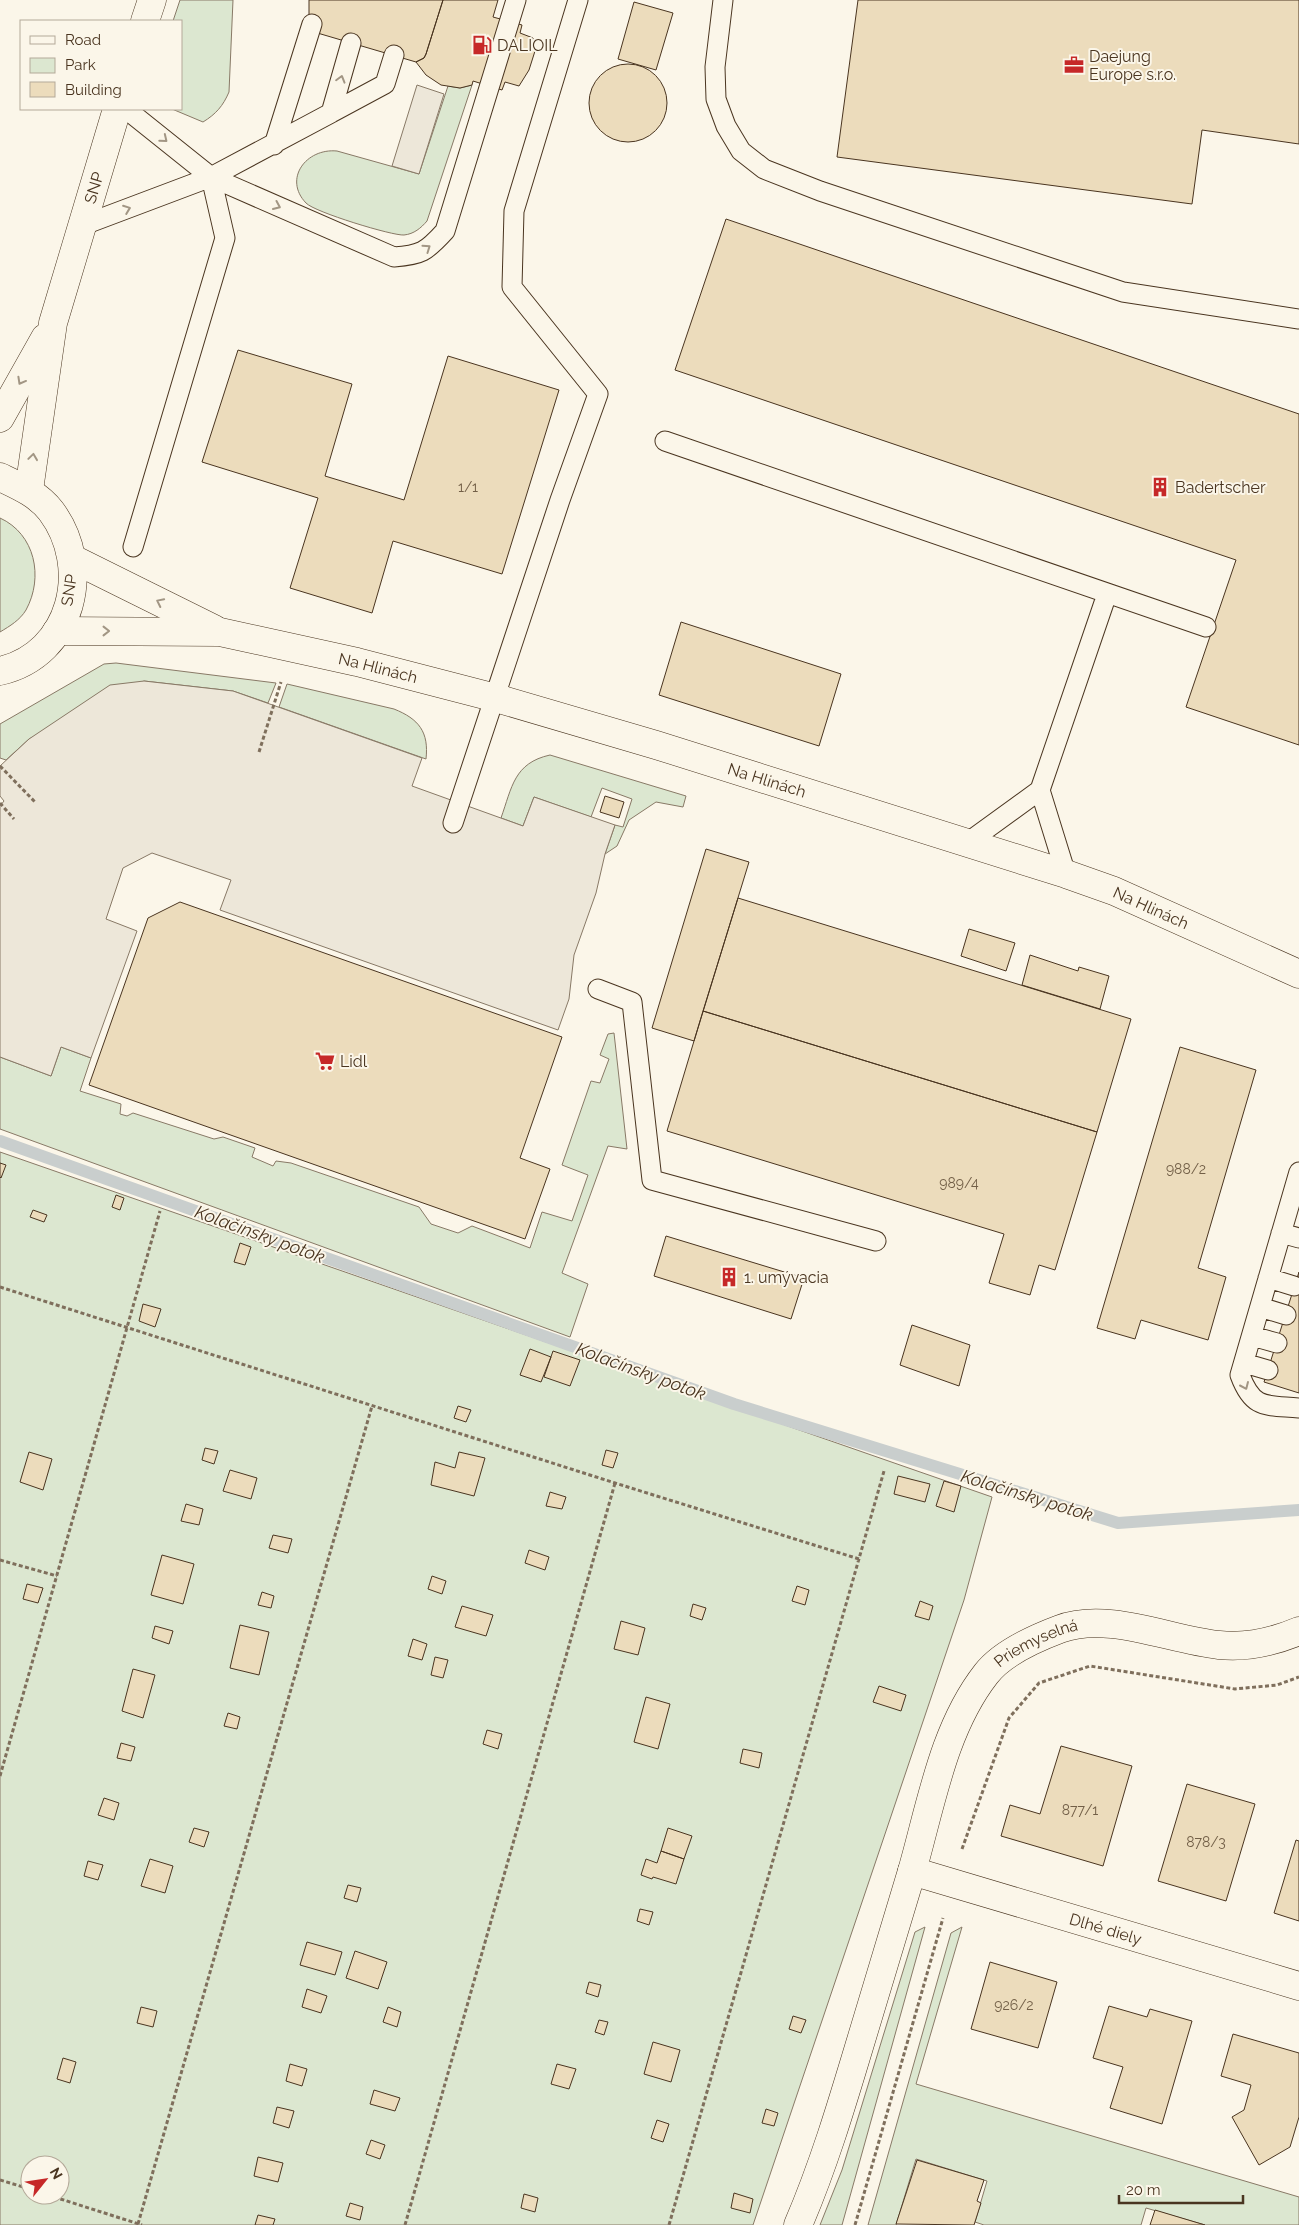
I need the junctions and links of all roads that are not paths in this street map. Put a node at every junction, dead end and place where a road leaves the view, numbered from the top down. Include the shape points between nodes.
1 (152, 0) edge
2 (516, 0) edge
3 (578, 0) edge
4 (723, 0) edge
5 (145, 20) edge
6 (312, 24) dead end
7 (352, 43) dead end
8 (394, 55) dead end
9 (117, 110) edge
10 (127, 110) edge
11 (331, 113) junction
12 (274, 145) junction
13 (211, 177) junction
14 (81, 226) junction
15 (1299, 319) edge
16 (53, 323) junction
17 (0, 418) edge
18 (665, 441) dead end
19 (0, 477) edge
20 (29, 490) junction
21 (133, 548) dead end
22 (73, 559) junction
23 (1108, 594) junction
24 (1206, 627) dead end
25 (57, 631) junction
26 (220, 632) junction
27 (0, 671) edge
28 (496, 698) junction
29 (1040, 790) junction
30 (453, 822) dead end
31 (967, 843) junction
32 (1066, 874) junction
33 (1299, 974) edge
34 (598, 989) dead end
35 (1299, 1172) edge
36 (1295, 1198) edge
37 (1290, 1236) edge
38 (876, 1241) dead end
39 (1268, 1278) junction
40 (1294, 1286) dead end
41 (1260, 1307) junction
42 (1286, 1315) dead end
43 (1252, 1336) junction
44 (1277, 1343) dead end
45 (1244, 1363) junction
46 (1268, 1370) dead end
47 (1299, 1408) edge
48 (1299, 1631) edge
49 (912, 1871) junction
50 (1299, 1986) edge
51 (798, 2225) edge

1 - 5 street
13 -> 2 lane via 394,257 416,255 432,246 445,231
3 - 28 lane via 514,210 512,287 598,394
4 - 15 lane via 715,67 716,99 726,126 741,151 764,169 820,191 1123,292
6 - 12 lane
11 -> 7 lane
8 - 11 lane via 385,84
9 - 14 street, SNP
10 -> 13 lane
11 - 12 lane
12 - 13 lane
14 -> 13 lane
13 - 21 lane via 225,238
14 - 16 street, SNP
16 -> 17 street, SNP
20 -> 16 street, SNP
18 - 23 lane
19 - 20 street, SNP
20 - 22 street, SNP via 50,509 65,532
22 - 25 street, SNP via 74,584 68,609
26 -> 22 street, Na Hlinách
23 - 24 lane
23 - 29 lane
25 -> 26 street, Na Hlinách
25 - 27 street, SNP via 37,654 11,669
26 - 28 street, Na Hlinách via 358,662
28 - 30 lane
28 - 31 street, Na Hlinách
29 - 31 lane
29 - 32 lane
31 - 32 street, Na Hlinách
32 - 33 street, Na Hlinách via 1114,891
34 - 38 lane via 632,1002 652,1180
35 - 36 lane
36 - 37 lane
37 - 39 lane
39 - 40 lane
39 - 41 lane
41 - 42 lane
41 - 43 lane
43 - 44 lane
43 - 45 lane
45 - 46 lane
45 -> 47 lane via 1240,1375 1246,1393 1262,1404
48 - 49 street, Priemyselná via 1249,1646 1219,1645 1097,1623 1062,1628 1020,1647 987,1672 964,1708 943,1762
49 - 50 street, Dlhé diely
49 - 51 street, Priemyselná via 829,2145

